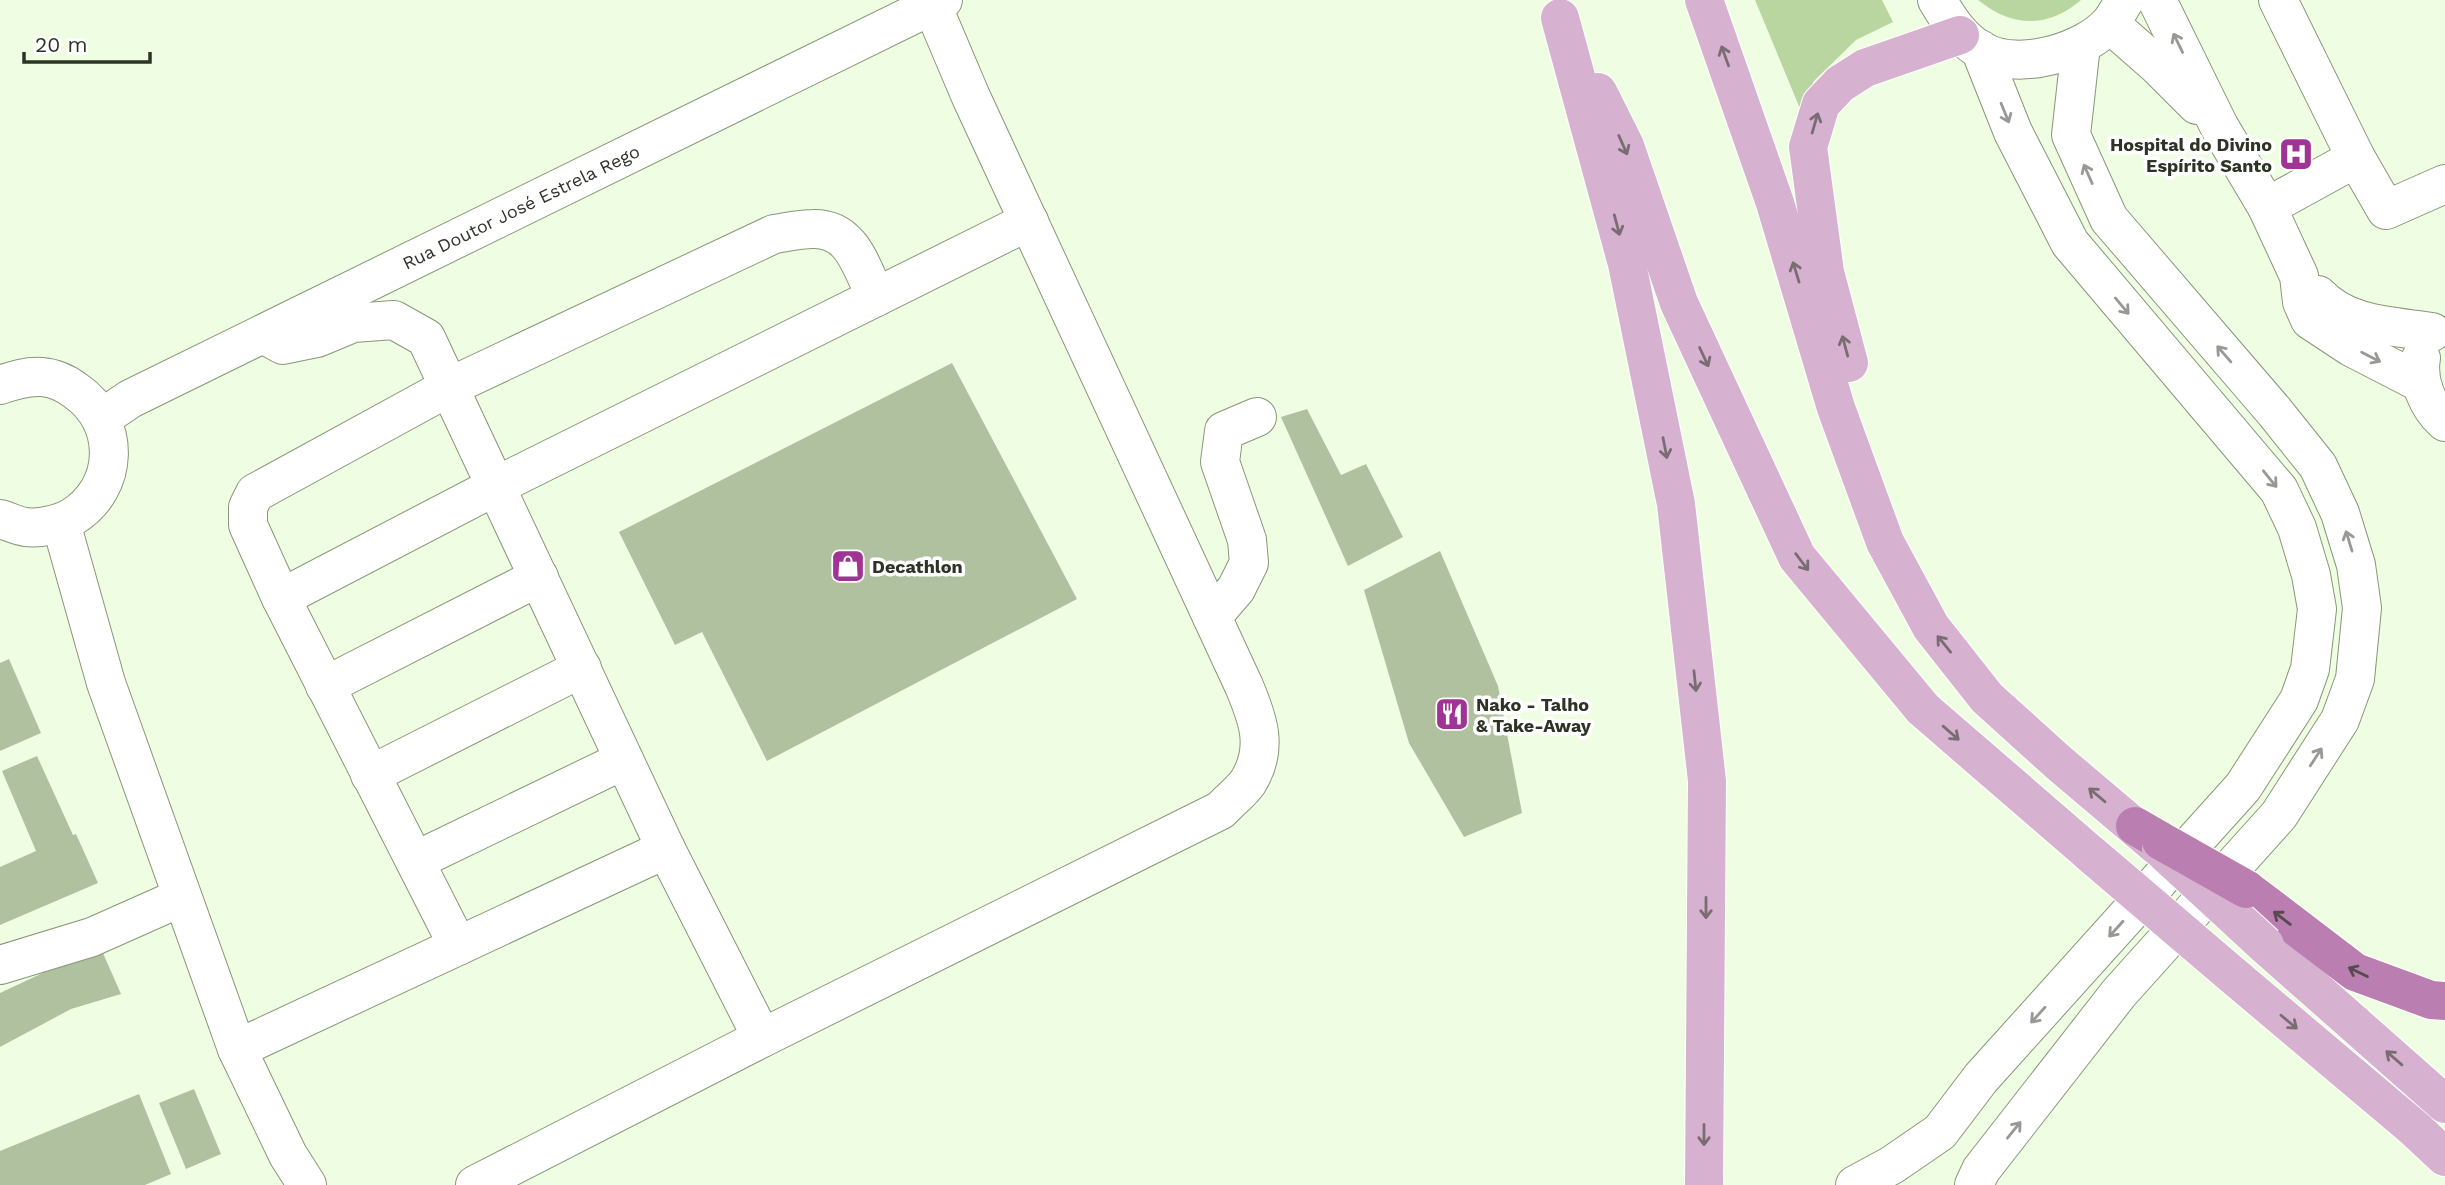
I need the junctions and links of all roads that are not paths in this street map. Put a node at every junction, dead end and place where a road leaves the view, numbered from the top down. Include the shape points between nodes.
1 (1704, 0) edge
2 (1937, 0) edge
3 (2157, 0) edge
4 (2278, 0) edge
5 (938, 3) edge
6 (1556, 9) edge
7 (2105, 23) edge
8 (1970, 42) junction
9 (2219, 127) junction
10 (2356, 158) junction
11 (2445, 184) edge
12 (2267, 207) junction
13 (1029, 221) junction
14 (2299, 276) junction
15 (876, 298) junction
16 (2439, 325) edge
17 (263, 334) junction
18 (2421, 383) junction
19 (0, 386) edge
20 (449, 387) junction
21 (1836, 408) junction
22 (1257, 417) dead end
23 (102, 418) junction
24 (2445, 422) edge
25 (496, 486) junction
26 (0, 519) edge
27 (61, 523) junction
28 (539, 578) junction
29 (281, 598) junction
30 (1212, 617) junction
31 (582, 668) junction
32 (325, 685) junction
33 (624, 760) junction
34 (370, 775) junction
35 (2151, 838) junction
36 (666, 849) junction
37 (415, 861) junction
38 (182, 897) junction
39 (458, 946) junction
40 (0, 965) edge
41 (2445, 1001) edge
42 (762, 1038) junction
43 (237, 1049) junction
44 (2445, 1104) edge
45 (2445, 1157) edge
46 (307, 1185) edge
47 (475, 1185) edge
48 (1704, 1185) edge
49 (1854, 1185) edge
50 (1974, 1185) edge

21 -> 1 main road via 1775,203
2 - 8 street
9 -> 3 street
4 - 10 street
5 - 13 street via 971,97
5 - 17 street, Rua Doutor José Estrela Rego
6 -> 45 main road, bridge via 1625,146 1679,303 1797,557 1923,709
6 -> 48 main road via 1627,264 1676,505 1707,781
7 - 8 street via 2047,58 2010,59 1985,53
7 - 9 street via 2159,67
50 -> 7 street via 2119,993 2279,815 2340,720 2355,679 2362,608 2356,565 2340,513 2318,466 2109,219 2071,135
21 -> 8 main road via 1854,381 1825,272 1808,147 1821,104 1840,83 1865,68
8 -> 49 street via 2070,243 2279,490 2297,528 2317,609 2310,669 2299,700 2243,787 1981,1078 1940,1132
9 - 12 street
10 - 11 street via 2386,210
10 - 12 street
12 - 14 street
13 - 15 street
13 - 30 street
14 - 16 street via 2338,312 2356,320
14 -> 18 street via 2302,302 2311,320 2351,347
15 - 20 street via 848,241 835,232 814,229 774,234
15 - 25 street
16 - 18 street via 2426,342 2420,362
17 - 20 street via 283,345 317,338 353,323 394,320 426,338
17 - 23 street, Rua Doutor José Estrela Rego via 130,399
18 - 24 street via 2429,403
19 - 23 street via 19,378 44,377 68,384 88,398
20 - 25 street
20 - 29 street via 255,493 248,507 248,525
35 -> 21 main road via 1987,698 1931,627 1885,542
22 - 30 street via 1224,431 1220,461 1247,540 1249,563 1236,589
23 - 27 street via 109,442 108,467 99,491 83,510
25 - 28 street
25 - 29 street
26 - 27 street via 27,527
27 - 38 street via 106,683
28 - 31 street
28 - 32 street
29 - 32 street
30 - 42 street via 1257,718 1261,750 1248,782 1221,810
31 - 33 street
31 - 34 street
32 - 34 street
33 - 36 street
33 - 37 street
34 - 37 street
41 -> 35 highway, bridge via 2355,972 2246,889
44 -> 35 main road, bridge
36 - 39 street
36 - 42 street
37 - 39 street
38 - 40 street via 92,937
38 - 43 street
39 - 43 street
42 - 47 street
43 - 46 street

